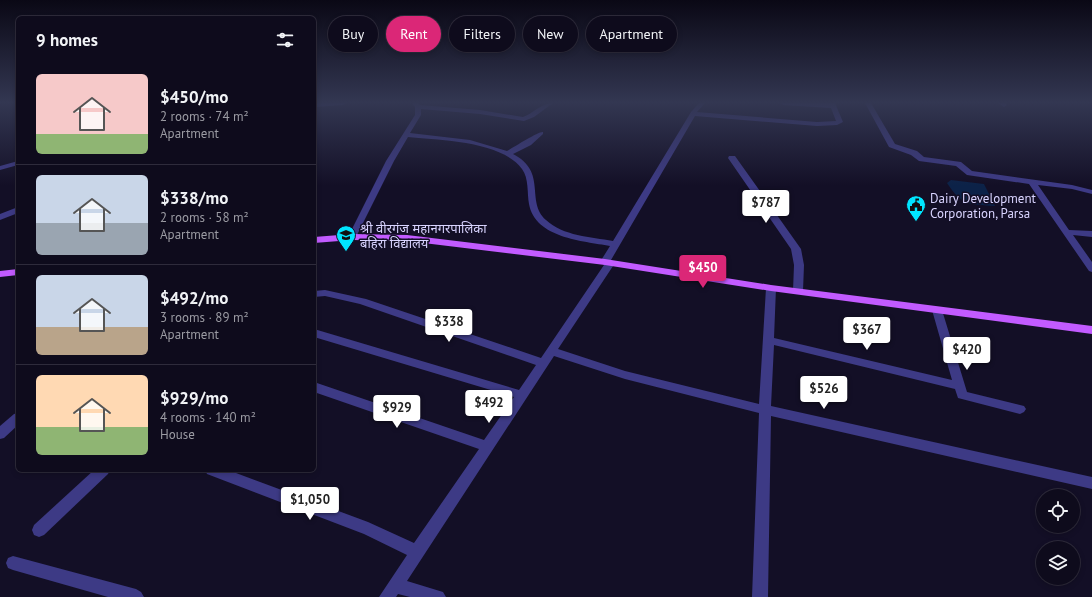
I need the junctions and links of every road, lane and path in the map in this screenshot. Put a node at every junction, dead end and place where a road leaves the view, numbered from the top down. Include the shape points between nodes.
1 (408, 131) edge
2 (683, 131) edge
3 (884, 131) edge
4 (541, 133) dead end
5 (405, 135) junction
6 (507, 154) junction
7 (732, 158) dead end
8 (16, 164) edge
9 (0, 168) edge
10 (1032, 182) junction
11 (1092, 192) edge
12 (16, 211) edge
13 (0, 217) edge
14 (1066, 232) junction
15 (1092, 234) edge
16 (352, 237) junction
17 (316, 240) edge
18 (616, 244) junction
19 (608, 263) junction
20 (1092, 269) edge
21 (16, 272) edge
22 (0, 274) edge
23 (771, 288) junction
24 (798, 291) junction
25 (316, 294) edge
26 (937, 310) junction
27 (1092, 330) edge
28 (316, 334) edge
29 (768, 340) junction
30 (551, 351) junction
31 (543, 363) junction
32 (959, 386) junction
33 (316, 388) edge
34 (522, 395) junction
35 (1020, 409) dead end
36 (765, 410) junction
37 (16, 420) edge
38 (0, 434) edge
39 (488, 447) junction
40 (101, 472) edge
41 (217, 472) edge
42 (1092, 483) edge
43 (39, 530) dead end
44 (417, 552) junction
45 (13, 563) dead end
46 (391, 591) edge
47 (136, 597) edge
48 (438, 597) edge
49 (760, 597) edge

1 - 5 street
2 - 18 street
3 - 10 street via 892,145 914,153 922,159 958,164 970,173
4 - 6 street
5 - 6 street via 459,140
5 - 16 street
6 - 18 street via 526,168 536,213 546,224 561,233
7 - 24 street via 796,250 799,265
8 - 9 street
10 - 11 street
10 - 14 street
12 - 13 street
14 - 15 street
14 - 20 street
16 - 17 main road
16 - 19 main road via 407,238
18 - 19 street
19 - 23 main road
19 - 30 street
21 - 22 main road
23 - 24 main road
23 - 29 street
24 - 26 main road
25 - 31 street via 326,293 362,301
26 - 27 main road
26 - 32 street
28 - 34 street
29 - 32 street
29 - 36 street
30 - 31 street
30 - 36 street via 625,375
31 - 34 street
32 - 35 street via 962,395
33 - 39 street
34 - 39 street
36 - 42 street
36 - 49 street
37 - 38 street
39 - 44 street
40 - 43 street
41 - 44 street via 368,529
44 - 46 street
45 - 47 street
46 - 48 street

